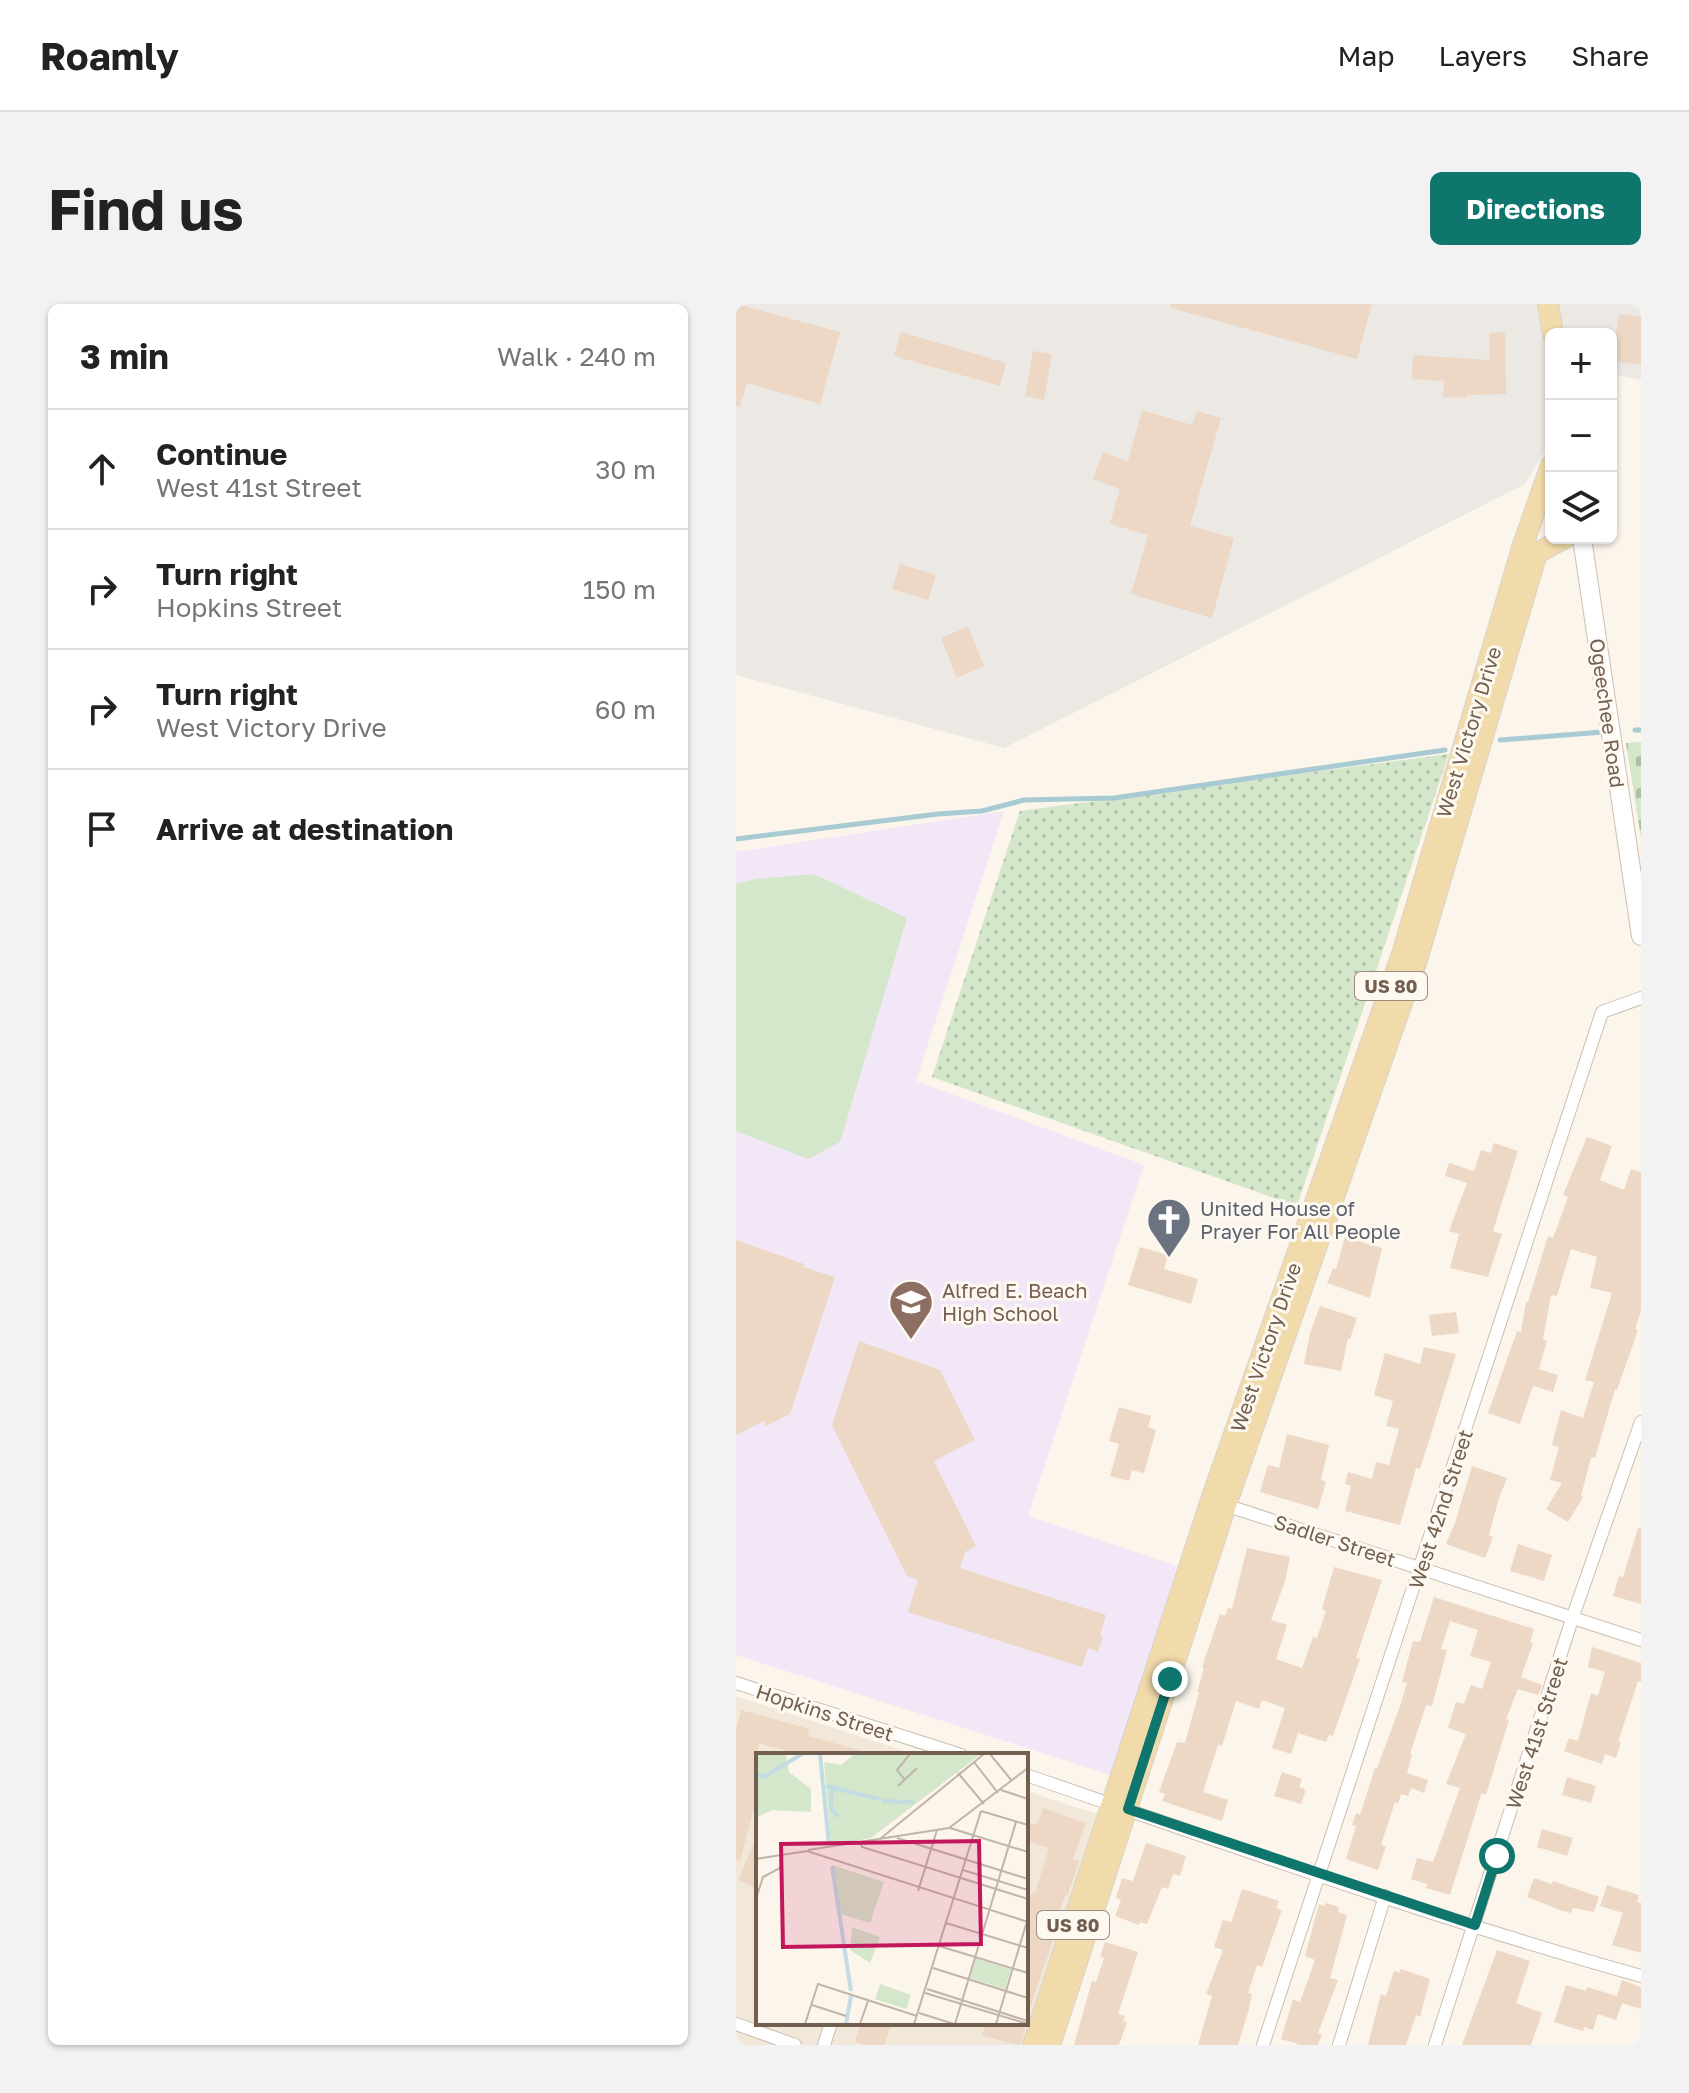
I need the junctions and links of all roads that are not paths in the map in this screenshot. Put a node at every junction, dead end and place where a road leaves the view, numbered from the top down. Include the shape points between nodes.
1 (1548, 304) edge
2 (1552, 328) edge
3 (1549, 472) edge
4 (1554, 544) edge
5 (1583, 544) edge
6 (1641, 936) edge
7 (1641, 998) edge
8 (1641, 1422) edge
9 (1218, 1503) junction
10 (1421, 1568) junction
11 (1573, 1616) junction
12 (1641, 1640) edge
13 (736, 1683) edge
14 (923, 1750) edge
15 (946, 1753) edge
16 (1028, 1776) edge
17 (1120, 1806) junction
18 (1319, 1875) junction
19 (1385, 1896) junction
20 (1475, 1925) junction
21 (1641, 1976) edge
22 (736, 2024) edge
23 (830, 2025) edge
24 (795, 2045) edge
25 (824, 2045) edge
26 (1033, 2045) edge
27 (1050, 2045) edge
28 (1263, 2045) edge
29 (1339, 2045) edge
30 (1435, 2045) edge

1 - 2 main road
3 - 9 main road, West Victory Drive / US 80 via 1402,954
4 - 9 main road, West Victory Drive / US 80 via 1537,553 1417,960
5 - 6 street, Ogeechee Road
7 - 10 street, West 42nd Street via 1602,1012
8 - 11 street, West 41st Street
9 - 10 street, Sadler Street
9 - 17 main road, West Victory Drive / US 80
10 - 11 street, Sadler Street
10 - 18 street, West 42nd Street
11 - 12 street, Sadler Street
11 - 20 street, West 41st Street
13 - 14 street, Hopkins Street
14 - 15 street, Hopkins Street
16 - 17 street
17 - 18 street
17 - 26 main road, West Victory Drive / US 80
17 - 27 main road, West Victory Drive / US 80
18 - 19 street
18 - 28 street, West 42nd Street
19 - 20 street
19 - 29 street
20 - 21 street
20 - 30 street, West 41st Street
22 - 24 street
23 - 25 street

